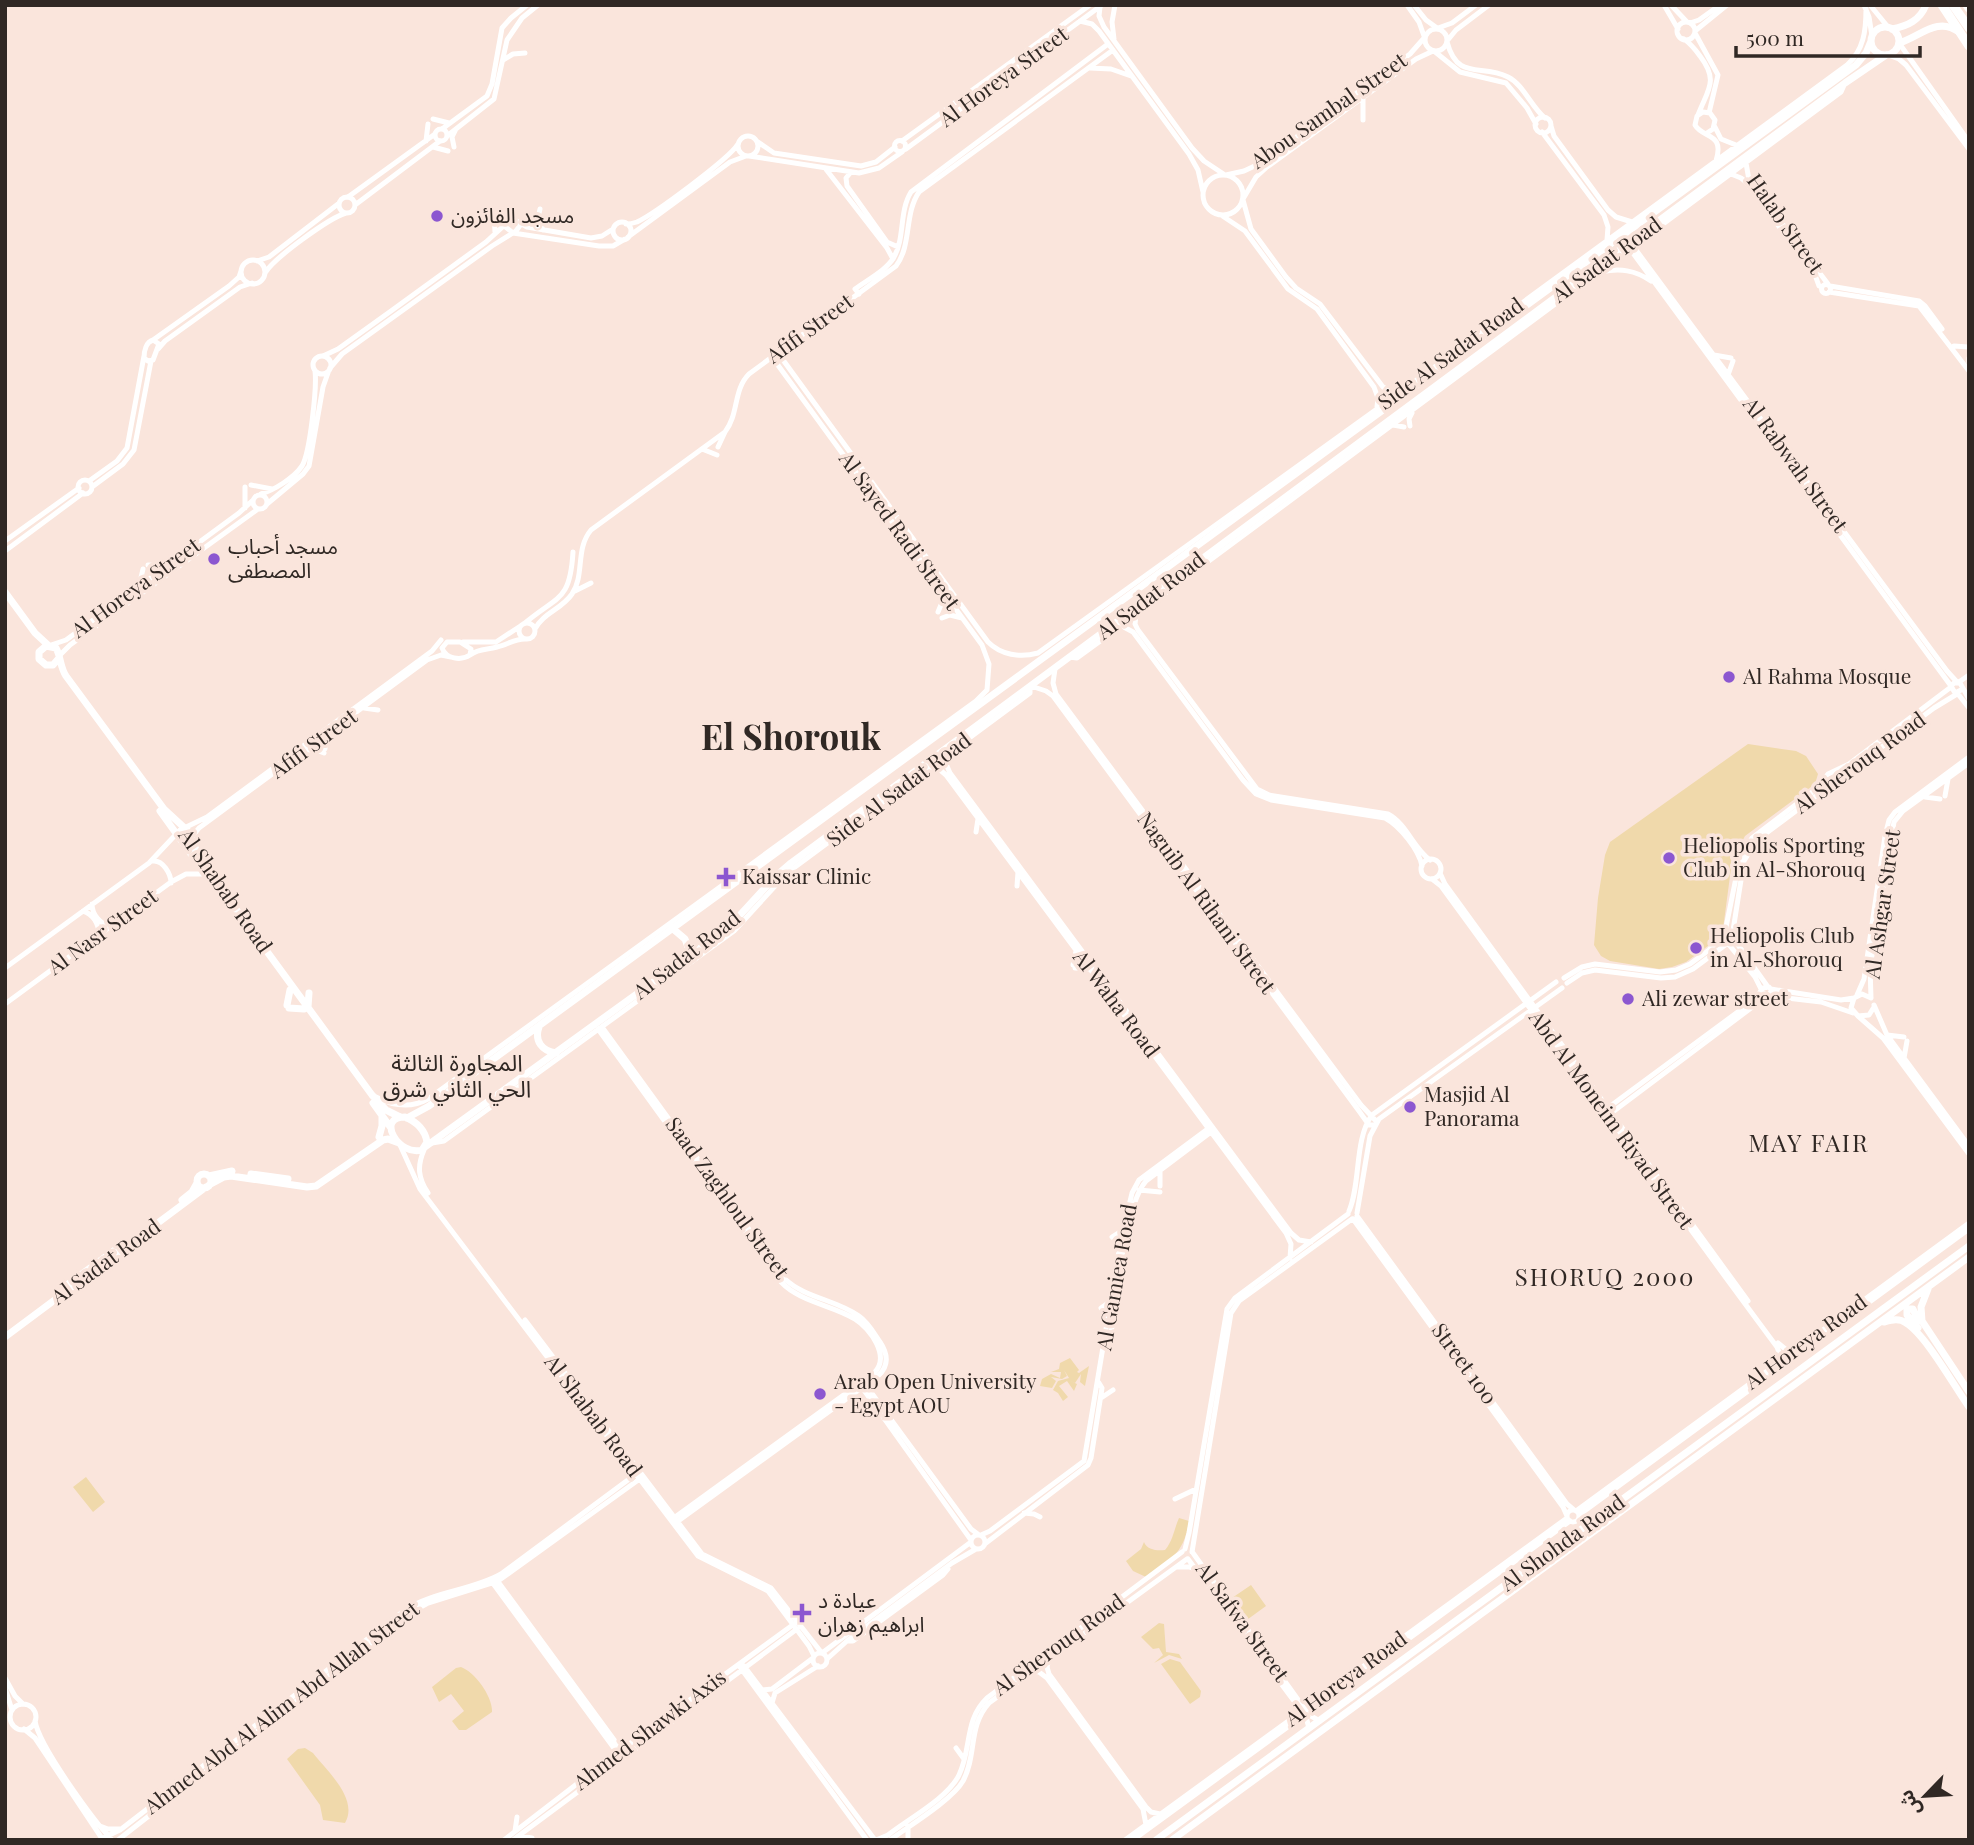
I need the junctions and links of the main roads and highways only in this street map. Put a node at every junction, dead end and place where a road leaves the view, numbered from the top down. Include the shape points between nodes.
1 (1926, 5) edge
2 (1942, 5) edge
3 (1953, 5) edge
4 (1890, 28) junction
5 (1965, 31) edge
6 (1871, 38) junction
7 (1899, 43) junction
8 (1969, 46) edge
9 (1887, 55) junction
10 (1840, 77) junction
11 (1680, 187) road end
12 (1689, 187) junction
13 (1570, 274) junction
14 (1577, 282) junction
15 (1554, 286) junction
16 (1560, 295) junction
17 (1450, 361) junction
18 (1458, 369) junction
19 (1438, 370) junction
20 (1444, 380) junction
21 (1345, 432) road end
22 (1341, 441) junction
23 (1334, 447) junction
24 (1322, 448) road end
25 (1204, 535) road end
26 (1200, 543) junction
27 (1209, 561) road end
28 (1197, 562) junction
29 (1183, 572) junction
30 (1159, 573) junction
31 (1180, 582) road end
32 (1144, 584) junction
33 (1168, 584) junction
34 (5, 592) edge
35 (1153, 596) junction
36 (5, 599) edge
37 (50, 645) junction
38 (1054, 650) junction
39 (39, 652) junction
40 (1038, 653) road end
41 (59, 657) junction
42 (50, 666) junction
43 (967, 708) road end
44 (961, 719) junction
45 (869, 786) junction
46 (854, 797) junction
47 (878, 799) junction
48 (864, 809) junction
49 (721, 893) junction
50 (711, 894) road end
51 (672, 928) junction
52 (691, 955) junction
53 (291, 987) junction
54 (306, 1008) junction
55 (539, 1026) junction
56 (577, 1037) junction
57 (587, 1038) road end
58 (556, 1053) junction
59 (486, 1056) road end
60 (495, 1057) junction
61 (382, 1115) junction
62 (404, 1118) junction
63 (391, 1128) junction
64 (379, 1138) junction
65 (399, 1144) junction
66 (428, 1146) junction
67 (334, 1172) junction
68 (209, 1175) junction
69 (197, 1182) junction
70 (208, 1186) junction
71 (170, 1212) junction
72 (1969, 1246) edge
73 (1969, 1257) edge
74 (1930, 1285) junction
75 (26, 1318) junction
76 (1877, 1324) junction
77 (1926, 1329) junction
78 (5, 1331) edge
79 (5, 1337) edge
80 (1923, 1340) junction
81 (1969, 1391) edge
82 (1969, 1407) edge
83 (1747, 1409) junction
84 (1759, 1411) junction
85 (1650, 1479) junction
86 (1665, 1479) junction
87 (1470, 1616) junction
88 (1450, 1626) junction
89 (1455, 1633) junction
90 (1156, 1840) edge
91 (1172, 1840) edge

1 - 4 main road via 1914,21
2 - 5 highway
3 - 5 highway
4 - 6 main road via 1878,29
4 - 7 main road
5 - 7 main road via 1936,26
5 - 8 highway
6 - 9 main road via 1876,52
6 - 10 main road, Al Sadat Road via 1863,57
7 - 9 main road
9 - 10 main road, Al Sadat Road
10 - 12 main road, Al Sadat Road
10 - 14 main road, Al Sadat Road via 1700,194
11 - 12 main road
12 - 13 main road, Al Sadat Road
13 - 14 main road via 1569,281
13 - 15 main road, Al Sadat Road
14 - 16 main road, Al Sadat Road
15 - 16 main road via 1561,288
15 - 17 main road, Al Sadat Road
16 - 18 main road, Al Sadat Road
17 - 18 main road
17 - 19 main road, Al Sadat Road
18 - 20 main road, Al Sadat Road
19 - 20 main road
19 - 22 main road, Al Sadat Road
20 - 28 main road, Al Sadat Road
21 - 22 main road
22 - 23 main road, Al Sadat Road
23 - 24 main road
23 - 26 main road, Al Sadat Road
25 - 26 main road
26 - 30 main road, Al Sadat Road
27 - 28 main road
28 - 29 main road, Al Sadat Road
29 - 31 main road
29 - 33 main road, Al Sadat Road
30 - 32 main road, Al Sadat Road
30 - 33 main road via 1160,582
32 - 35 main road via 1153,586
32 - 38 main road, Al Sadat Road
33 - 35 main road, Al Sadat Road
34 - 37 main road via 35,634
35 - 47 main road, Al Sadat Road
36 - 39 main road
37 - 39 main road
37 - 41 main road
38 - 40 main road
38 - 44 main road, Al Sadat Road
39 - 42 main road via 42,663
41 - 42 main road
41 - 53 main road, Al Shabab Road via 66,676 164,809 185,828 200,860
42 - 53 main road, Al Shabab Road
43 - 44 main road
44 - 45 main road, Al Sadat Road
45 - 46 main road, Al Sadat Road
45 - 47 main road via 870,795
46 - 48 main road via 863,800
46 - 49 main road, Al Sadat Road
47 - 48 main road, Al Sadat Road
48 - 52 main road, Al Sadat Road via 791,863 718,939
49 - 50 main road
49 - 51 main road, Al Sadat Road
51 - 52 main road via 685,939
51 - 55 main road, Al Sadat Road
52 - 56 main road, Al Sadat Road
53 - 54 main road, Al Shabab Road
53 - 54 main road via 308,992
53 - 54 main road via 288,1006
54 - 61 main road, Al Shabab Road
54 - 62 main road, Al Shabab Road via 383,1108
55 - 58 main road via 539,1044
55 - 60 main road, Al Sadat Road
56 - 57 main road
56 - 58 main road, Al Sadat Road
58 - 66 main road, Al Sadat Road
59 - 60 main road
60 - 62 main road, Al Sadat Road
61 - 63 main road, Al Shabab Road
61 - 64 main road
62 - 63 main road, Al Sadat Road via 394,1121
62 - 66 main road, Al Shabab Road via 422,1129
63 - 64 main road, Al Sadat Road
63 - 65 main road, Al Shabab Road
64 - 67 main road, Al Sadat Road
65 - 66 main road via 417,1152
65 - 67 main road, Al Sadat Road via 383,1140
67 - 68 main road, Al Sadat Road via 310,1182 230,1171
67 - 70 main road, Al Sadat Road via 312,1187 231,1175
68 - 69 main road via 201,1175
68 - 70 main road
69 - 70 main road
69 - 71 main road, Al Sadat Road
70 - 71 main road, Al Sadat Road
71 - 75 main road, Al Sadat Road
72 - 83 main road, Al Shohda Road
73 - 74 main road, Al Shohda Road
74 - 76 main road, Al Shohda Road
74 - 77 main road via 1920,1307
75 - 78 main road, Al Sadat Road
75 - 79 main road, Al Sadat Road
76 - 80 main road via 1901,1320
76 - 84 main road, Al Shohda Road
77 - 80 main road via 1913,1309 1907,1309
77 - 81 main road
80 - 82 main road
83 - 84 main road
83 - 85 main road, Al Shohda Road
84 - 86 main road, Al Shohda Road
85 - 86 main road via 1662,1475
85 - 87 main road, Al Shohda Road
86 - 87 main road, Al Shohda Road
87 - 88 main road, Al Shohda Road
87 - 89 main road, Al Shohda Road
88 - 89 main road via 1457,1626
88 - 90 main road, Al Shohda Road
89 - 91 main road, Al Shohda Road

